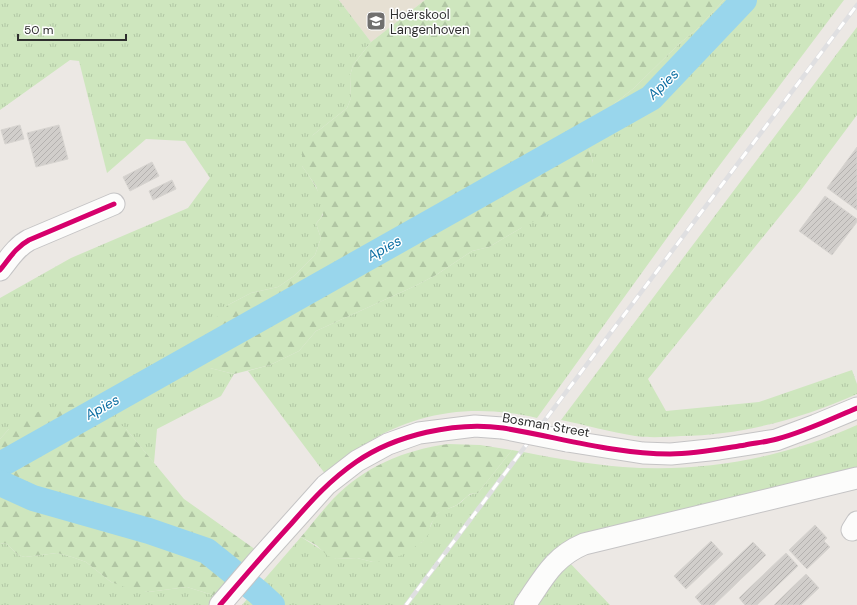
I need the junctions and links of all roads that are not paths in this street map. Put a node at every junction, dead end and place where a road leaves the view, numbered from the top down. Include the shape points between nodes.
1 (114, 204) dead end
2 (0, 270) edge
3 (857, 408) edge
4 (857, 478) edge
5 (220, 605) edge
6 (525, 605) edge

1 - 2 street via 22,244
3 - 5 street, Bosman Street, bridge via 776,440 671,454 567,441 502,428 475,426 419,433 388,444 357,461 326,485
4 - 6 street via 584,544 558,559

